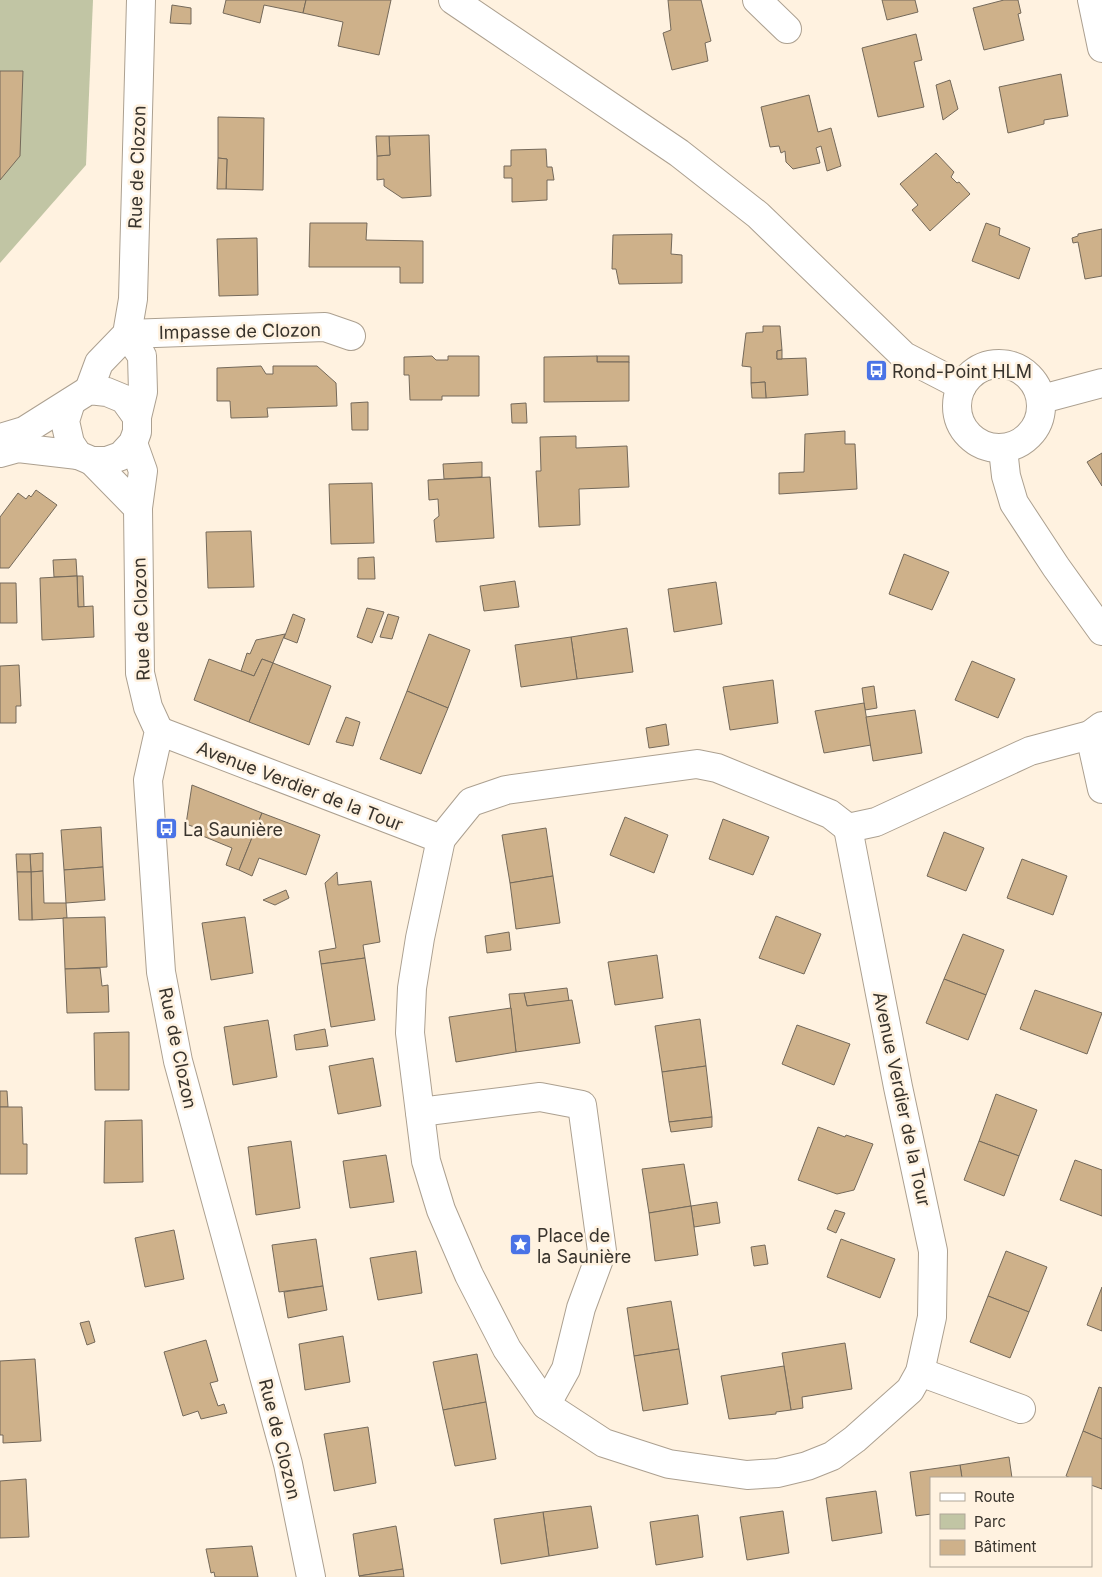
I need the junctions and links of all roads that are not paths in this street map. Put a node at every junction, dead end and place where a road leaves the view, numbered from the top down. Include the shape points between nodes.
1 (142, 0) edge
2 (453, 0) edge
3 (757, 0) edge
4 (1092, 0) edge
5 (787, 28) dead end
6 (1102, 48) edge
7 (127, 334) junction
8 (351, 336) dead end
9 (1102, 383) edge
10 (962, 386) junction
11 (80, 396) junction
12 (1042, 399) junction
13 (135, 430) junction
14 (0, 438) edge
15 (1004, 449) junction
16 (0, 453) edge
17 (85, 458) junction
18 (138, 508) junction
19 (1102, 631) edge
20 (1096, 730) edge
21 (159, 731) junction
22 (1102, 789) edge
23 (848, 828) junction
24 (441, 840) junction
25 (420, 1112) junction
26 (920, 1372) junction
27 (546, 1405) junction
28 (1021, 1409) dead end
29 (311, 1577) edge

1 - 7 street, Rue de Clozon via 133,299
2 - 10 street via 680,153 758,214 904,356
3 - 5 street
4 - 6 street
7 - 8 street, Impasse de Clozon via 325,327
7 - 11 street via 99,363
7 - 13 street via 142,356 142,392
9 - 12 street
10 - 12 street via 969,375 980,368 1006,364 1030,376
10 - 15 street via 957,398 960,424 978,443
11 - 13 street via 107,392 124,399
11 - 14 street via 24,430
11 - 17 street via 64,422 70,443
12 - 15 street via 1037,427 1017,445
13 - 17 street via 121,456 107,462
13 - 18 street, Rue de Clozon via 143,471
15 - 19 street via 1006,476 1014,503
16 - 17 street via 18,448
17 - 18 street
18 - 21 street, Rue de Clozon via 140,673 148,707
20 - 22 street
20 - 23 street via 1030,751 876,822
21 - 24 street, Avenue Verdier de la Tour
21 - 29 street, Rue de Clozon via 148,780 161,972 178,1061 288,1464
23 - 24 street, Avenue Verdier de la Tour via 830,814 717,768 696,764 506,790 472,802
23 - 26 street, Avenue Verdier de la Tour via 933,1251 932,1316
24 - 25 street, Avenue Verdier de la Tour via 412,988 410,1033
25 - 27 street, Avenue Verdier de la Tour via 426,1161 469,1275 507,1349
25 - 27 street via 540,1097 582,1105 602,1251 581,1308 566,1369
26 - 27 street, Avenue Verdier de la Tour via 910,1390 832,1456 778,1473 748,1475 669,1464 604,1442
26 - 28 street

